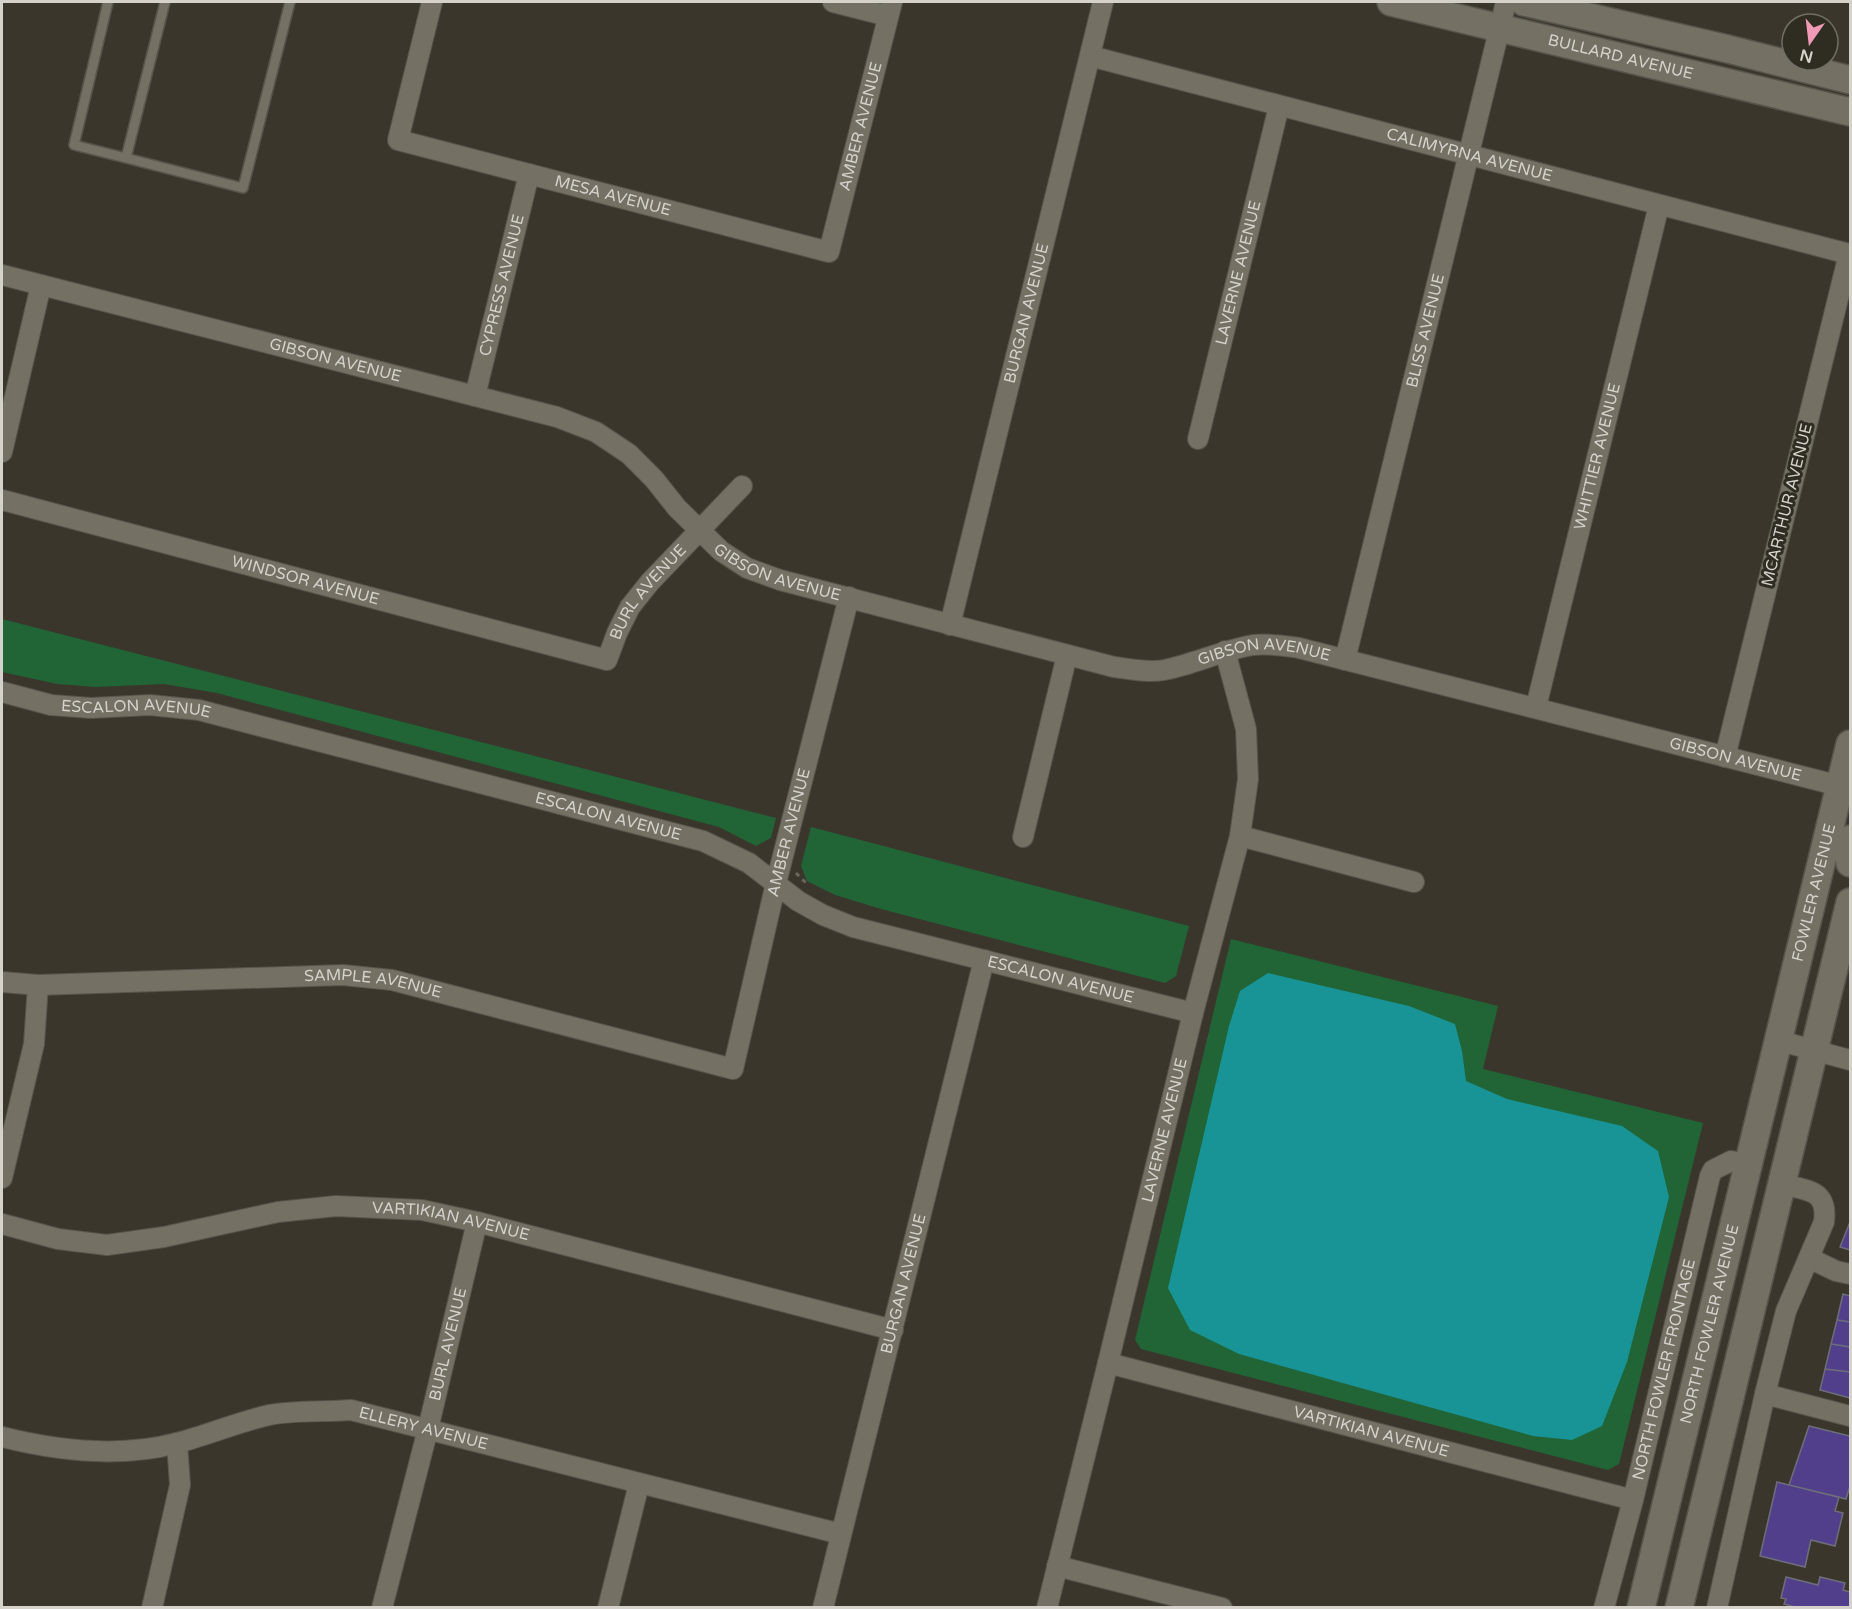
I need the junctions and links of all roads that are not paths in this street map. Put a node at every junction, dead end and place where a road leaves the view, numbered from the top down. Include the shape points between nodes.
1 (108, 2) edge
2 (165, 2) edge
3 (290, 2) edge
4 (432, 2) edge
5 (833, 2) edge
6 (1103, 2) edge
7 (1391, 2) edge
8 (1524, 2) edge
9 (890, 9) edge
10 (1503, 14) edge
11 (1090, 56) junction
12 (1851, 80) edge
13 (1279, 106) junction
14 (1851, 112) edge
15 (1470, 155) junction
16 (126, 158) junction
17 (529, 174) junction
18 (1659, 205) junction
19 (829, 252) joint
20 (1849, 254) joint
21 (2, 275) edge
22 (41, 285) junction
23 (475, 396) junction
24 (1198, 439) dead end
25 (2, 452) edge
26 (742, 486) dead end
27 (2, 500) edge
28 (699, 530) junction
29 (849, 597) junction
30 (950, 625) junction
31 (1225, 651) junction
32 (1068, 655) junction
33 (607, 660) joint
34 (1345, 660) junction
35 (2, 692) edge
36 (1536, 708) junction
37 (1851, 744) edge
38 (1725, 757) junction
39 (1845, 791) edge
40 (1240, 836) junction
41 (1023, 837) dead end
42 (1851, 839) edge
43 (1851, 863) edge
44 (1414, 882) dead end
45 (776, 883) junction
46 (1851, 902) edge
47 (984, 960) junction
48 (2, 982) edge
49 (38, 985) junction
50 (1193, 1013) junction
51 (1780, 1041) junction
52 (1814, 1051) junction
53 (1851, 1060) edge
54 (734, 1069) joint
55 (1750, 1165) junction
56 (2, 1178) edge
57 (1783, 1185) junction
58 (477, 1222) junction
59 (2, 1224) edge
60 (1809, 1258) junction
61 (1851, 1274) edge
62 (893, 1330) junction
63 (1108, 1363) junction
64 (1765, 1394) junction
65 (1851, 1416) edge
66 (428, 1429) junction
67 (2, 1437) edge
68 (177, 1443) junction
69 (639, 1484) junction
70 (1633, 1500) junction
71 (841, 1534) junction
72 (1057, 1566) junction
73 (152, 1608) edge
74 (382, 1608) edge
75 (608, 1608) edge
76 (823, 1608) edge
77 (1047, 1608) edge
78 (1222, 1608) edge
79 (1604, 1608) edge
80 (1641, 1608) edge
81 (1679, 1608) edge
82 (1717, 1608) edge

1 - 16 lane via 74,145
2 - 16 lane
3 - 16 lane via 243,188
4 - 17 street, MESA AVENUE via 398,140
5 - 9 street
6 - 11 street, BURGAN AVENUE
7 - 10 main road, BULLARD AVENUE
8 - 12 main road, BULLARD AVENUE
9 - 19 street, AMBER AVENUE
10 - 14 main road, BULLARD AVENUE
10 - 15 street, BLISS AVENUE
11 - 13 street, CALIMYRNA AVENUE
11 - 30 street, BURGAN AVENUE
13 - 15 street, CALIMYRNA AVENUE
13 - 24 street, LAVERNE AVENUE
15 - 18 street, CALIMYRNA AVENUE
15 - 34 street, BLISS AVENUE
17 - 19 street, MESA AVENUE
17 - 23 street, CYPRESS AVENUE
18 - 20 street, CALIMYRNA AVENUE
18 - 36 street, WHITTIER AVENUE
20 - 38 street, MCARTHUR AVENUE
21 - 22 street, GIBSON AVENUE
22 - 23 street, GIBSON AVENUE
22 - 25 street
23 - 28 street, GIBSON AVENUE via 557,417 596,432 629,454
26 - 28 street, GIBSON AVENUE
27 - 33 street, WINDSOR AVENUE
28 - 29 street, GIBSON AVENUE via 747,568
28 - 33 street, BURL AVENUE via 630,607
29 - 30 street, GIBSON AVENUE
29 - 45 street, AMBER AVENUE
30 - 32 street, GIBSON AVENUE
31 - 32 street, GIBSON AVENUE via 1163,670 1114,667
31 - 34 street, GIBSON AVENUE via 1276,644
31 - 40 street, LAVERNE AVENUE via 1246,729 1248,779
32 - 41 street
34 - 36 street, GIBSON AVENUE
35 - 45 street, ESCALON AVENUE via 51,705 150,705 199,710 703,841 749,863
36 - 38 street, GIBSON AVENUE
37 - 39 main road, FOWLER AVENUE
38 - 39 street, GIBSON AVENUE
39 - 51 main road, FOWLER AVENUE
40 - 44 street
40 - 50 street, LAVERNE AVENUE
42 - 43 main road
45 - 47 street, ESCALON AVENUE via 798,901 853,927
45 - 54 street, AMBER AVENUE
46 - 52 main road
47 - 50 street, ESCALON AVENUE
47 - 62 street, BURGAN AVENUE
48 - 49 street, SAMPLE AVENUE
49 - 54 street, SAMPLE AVENUE via 343,975 382,979
49 - 56 street via 34,1044
50 - 63 street, LAVERNE AVENUE
51 - 52 street
51 - 55 main road, NORTH FOWLER AVENUE
52 - 53 street
52 - 57 main road
55 - 70 street, NORTH FOWLER FRONTAGE via 1731,1161 1713,1170 1710,1176
55 - 80 main road, NORTH FOWLER AVENUE
57 - 60 street via 1814,1193 1823,1201 1824,1222
57 - 81 main road
58 - 59 street, VARTIKIAN AVENUE via 422,1210 336,1206 278,1212 107,1245 58,1239
58 - 62 street, VARTIKIAN AVENUE
58 - 66 street, BURL AVENUE
60 - 61 street
60 - 64 street via 1786,1311
62 - 71 street, BURGAN AVENUE
63 - 70 street, VARTIKIAN AVENUE
63 - 72 street, LAVERNE AVENUE
64 - 65 street
64 - 82 street
66 - 68 street, ELLERY AVENUE via 351,1410 271,1415
66 - 69 street, ELLERY AVENUE
66 - 74 street, BURL AVENUE
67 - 68 street, ELLERY AVENUE via 32,1445 96,1452
68 - 73 street via 180,1485
69 - 71 street, ELLERY AVENUE
69 - 75 street
70 - 79 street, NORTH FOWLER FRONTAGE
71 - 76 street, BURGAN AVENUE
72 - 77 street, LAVERNE AVENUE
72 - 78 street

